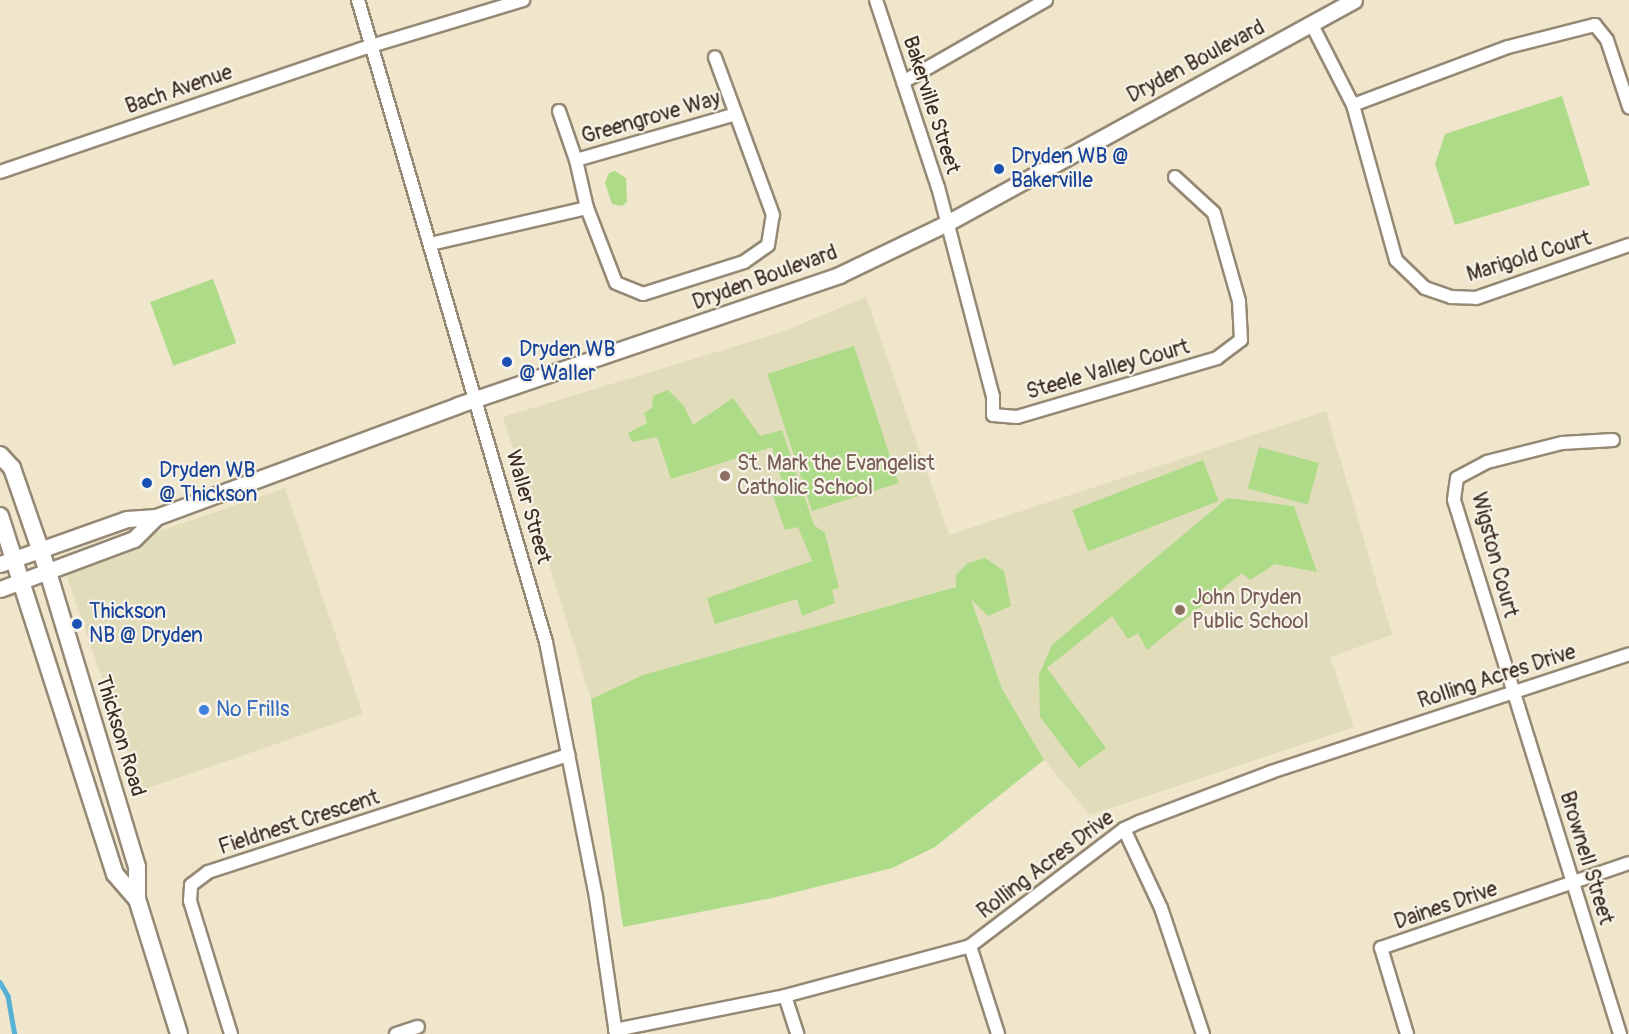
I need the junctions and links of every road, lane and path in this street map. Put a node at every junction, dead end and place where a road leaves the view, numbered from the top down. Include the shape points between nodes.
1 (358, 0) edge
2 (523, 0) edge
3 (876, 0) edge
4 (1046, 0) edge
5 (1354, 0) edge
6 (1312, 25) junction
7 (370, 45) junction
8 (716, 57) dead end
9 (903, 82) junction
10 (1353, 105) junction
11 (1629, 107) edge
12 (559, 111) dead end
13 (736, 114) junction
14 (576, 160) junction
15 (0, 172) edge
16 (1175, 177) dead end
17 (587, 208) junction
18 (947, 223) junction
19 (429, 244) junction
20 (1629, 245) edge
21 (477, 399) junction
22 (1613, 440) dead end
23 (0, 456) edge
24 (0, 516) edge
25 (156, 517) junction
26 (40, 550) junction
27 (7, 561) edge
28 (48, 572) junction
29 (21, 581) junction
30 (0, 589) edge
31 (1629, 654) edge
32 (1513, 693) junction
33 (569, 755) junction
34 (1124, 829) junction
35 (1629, 863) edge
36 (1574, 883) junction
37 (137, 899) junction
38 (970, 946) junction
39 (785, 996) junction
40 (418, 1027) dead end
41 (616, 1032) edge
42 (179, 1034) edge
43 (231, 1034) edge
44 (396, 1034) edge
45 (797, 1034) edge
46 (998, 1034) edge
47 (1203, 1034) edge
48 (1407, 1034) edge
49 (1620, 1034) edge

1 - 7 street, Waller Street
2 - 7 street, Bach Avenue
3 - 9 street, Bakerville Street
4 - 9 street
5 - 6 street, Dryden Boulevard
6 - 10 street, Marigold Court
6 - 18 street, Dryden Boulevard via 1178,94
7 - 15 street, Bach Avenue
7 - 19 street, Waller Street
8 - 13 street, Greengrove Way
9 - 18 street, Bakerville Street
10 - 11 street via 1508,47 1595,25 1607,40
10 - 20 street, Marigold Court via 1396,260 1425,288 1451,297 1476,298
12 - 14 street, Greengrove Way
13 - 14 street, Greengrove Way
13 - 17 street, Greengrove Way via 773,215 768,245 744,262 643,294 616,283
14 - 17 street, Greengrove Way
16 - 18 street, Steele Valley Court via 1214,213 1239,301 1241,340 1217,358 1017,417 993,415 993,396
17 - 19 street
18 - 21 street, Dryden Boulevard via 839,275
19 - 21 street, Waller Street
21 - 25 street, Dryden Boulevard
21 - 33 street, Waller Street via 546,642
22 - 32 street, Wigston Court via 1562,443 1487,462 1457,478 1454,500
23 - 26 main road, Thickson Road via 12,468
24 - 27 main road, Thickson Road
25 - 26 street, Dryden Boulevard via 127,519
25 - 28 street, Dryden Boulevard via 134,539
26 - 27 street, Dryden Boulevard
26 - 28 main road, Thickson Road
27 - 29 main road, Thickson Road
28 - 29 street, Dryden Boulevard
28 - 37 main road, Thickson Road via 137,867
29 - 30 street, Dryden Boulevard
29 - 37 main road, Thickson Road via 115,874
31 - 32 street, Rolling Acres Drive
32 - 34 street, Rolling Acres Drive via 1270,772
32 - 36 street, Brownell Street
33 - 41 street, Waller Street
33 - 43 street, Fieldnest Crescent via 208,872 191,885 190,901
34 - 38 street, Rolling Acres Drive
34 - 47 street via 1161,908
35 - 36 street
36 - 48 street, Daines Drive via 1381,948
36 - 49 street, Brownell Street
37 - 42 main road, Thickson Road
38 - 39 street, Rolling Acres Drive
38 - 46 street
39 - 41 street, Rolling Acres Drive
39 - 45 street
40 - 44 street

